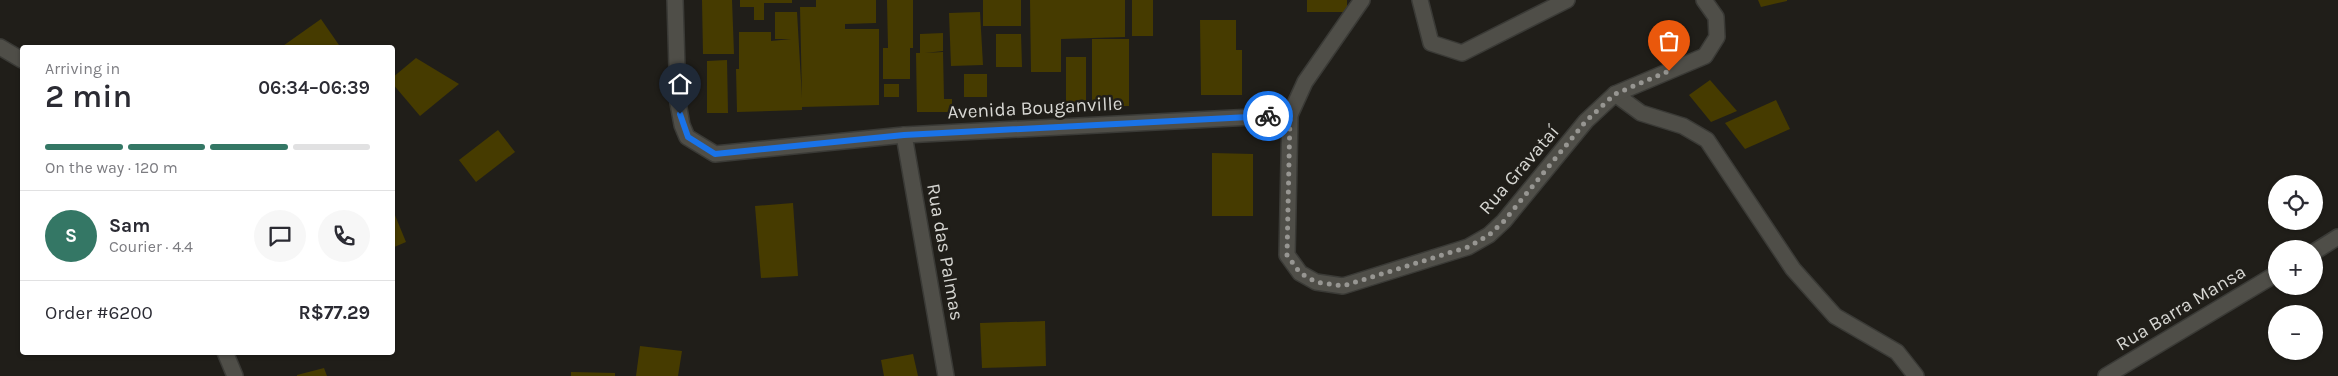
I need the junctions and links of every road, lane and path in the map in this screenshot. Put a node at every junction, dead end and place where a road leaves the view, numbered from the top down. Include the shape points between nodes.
1 (675, 0) edge
2 (1362, 0) edge
3 (1420, 0) edge
4 (1567, 0) edge
5 (1704, 0) edge
6 (0, 47) edge
7 (20, 59) edge
8 (1615, 94) junction
9 (1290, 115) junction
10 (904, 135) junction
11 (2338, 237) edge
12 (2323, 246) edge
13 (2268, 279) edge
14 (226, 355) edge
15 (235, 376) edge
16 (946, 376) edge
17 (1916, 376) edge
18 (2106, 376) edge

1 - 10 street, Avenida Bouganville via 678,103 682,125 688,137 715,154
2 - 9 street via 1314,68
3 - 4 street via 1431,43 1462,53
5 - 8 street, Rua Gravataí via 1716,17 1717,37 1705,56
6 - 7 street
8 - 9 street, Rua Gravataí via 1586,121 1489,235 1468,247 1343,286 1316,282 1300,273 1287,255
8 - 17 street via 1641,114 1683,126 1707,140 1793,270 1835,316 1897,352
9 - 10 street, Avenida Bouganville
10 - 16 street, Rua das Palmas
11 - 12 street
13 - 18 street, Rua Barra Mansa
14 - 15 street

